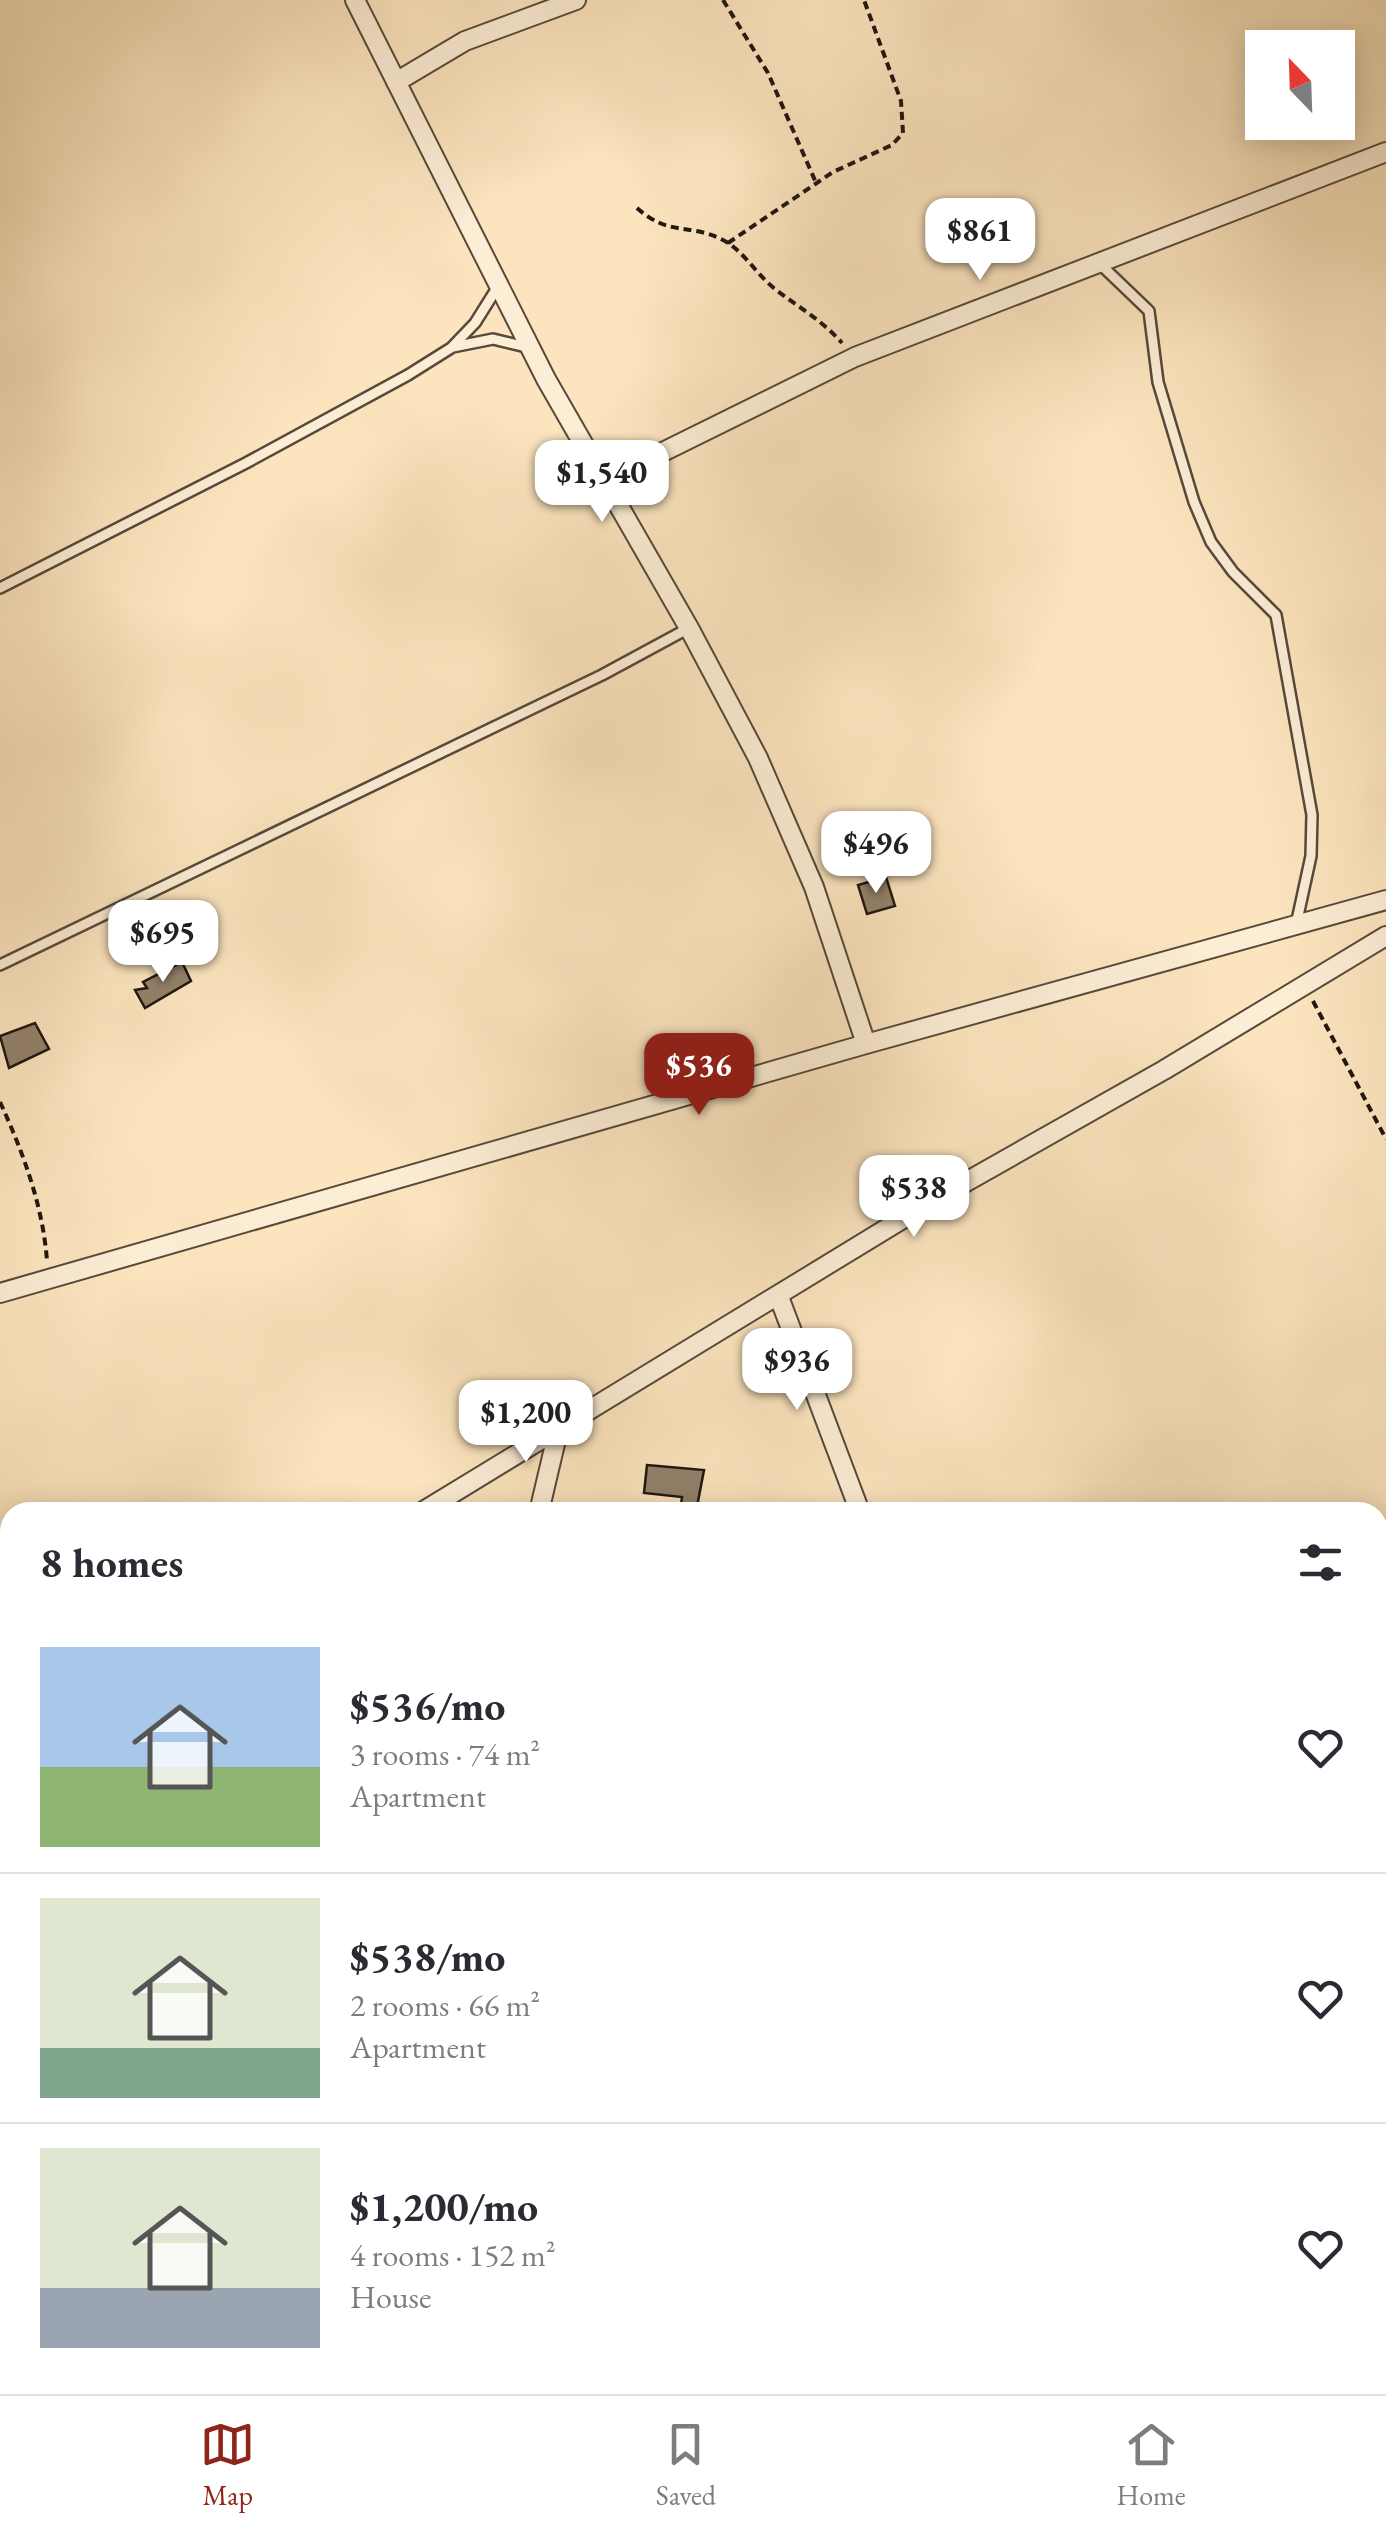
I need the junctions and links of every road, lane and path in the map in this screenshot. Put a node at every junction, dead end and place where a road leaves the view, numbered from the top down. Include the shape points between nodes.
1 (355, 0) edge
2 (576, 0) edge
3 (724, 0) edge
4 (864, 0) edge
5 (396, 82) junction
6 (1386, 152) edge
7 (817, 185) junction
8 (636, 208) dead end
9 (728, 243) junction
10 (1098, 262) junction
11 (500, 282) junction
12 (451, 348) junction
13 (531, 348) junction
14 (855, 358) junction
15 (604, 481) junction
16 (0, 588) edge
17 (689, 628) junction
18 (1386, 900) edge
19 (1296, 925) junction
20 (1386, 936) edge
21 (0, 965) edge
22 (1304, 984) junction
23 (866, 1044) junction
24 (0, 1102) edge
25 (1386, 1139) edge
26 (48, 1281) junction
27 (0, 1293) edge
28 (779, 1297) junction
29 (560, 1427) junction
30 (438, 1502) edge
31 (541, 1502) edge
32 (856, 1502) edge

1 - 5 street
2 - 5 street via 465,41
3 - 7 path via 768,72
4 - 7 path via 900,100 903,133
5 - 11 street
6 - 10 street
7 - 9 path
8 - 9 path via 664,228
9 - 14 path
10 - 14 street
10 - 19 lane via 1150,311 1158,382 1194,502 1233,572 1276,616 1312,815
11 - 12 lane
11 - 13 street
12 - 13 lane via 493,339
12 - 16 lane via 246,463
13 - 15 street
14 - 15 street
15 - 17 street
17 - 21 lane
17 - 23 street via 793,834
18 - 19 street
19 - 23 street
20 - 22 street
22 - 25 path
22 - 28 street
23 - 26 street
24 - 26 path via 39,1212
26 - 27 street
28 - 29 street
28 - 32 street
29 - 30 street
29 - 31 street

